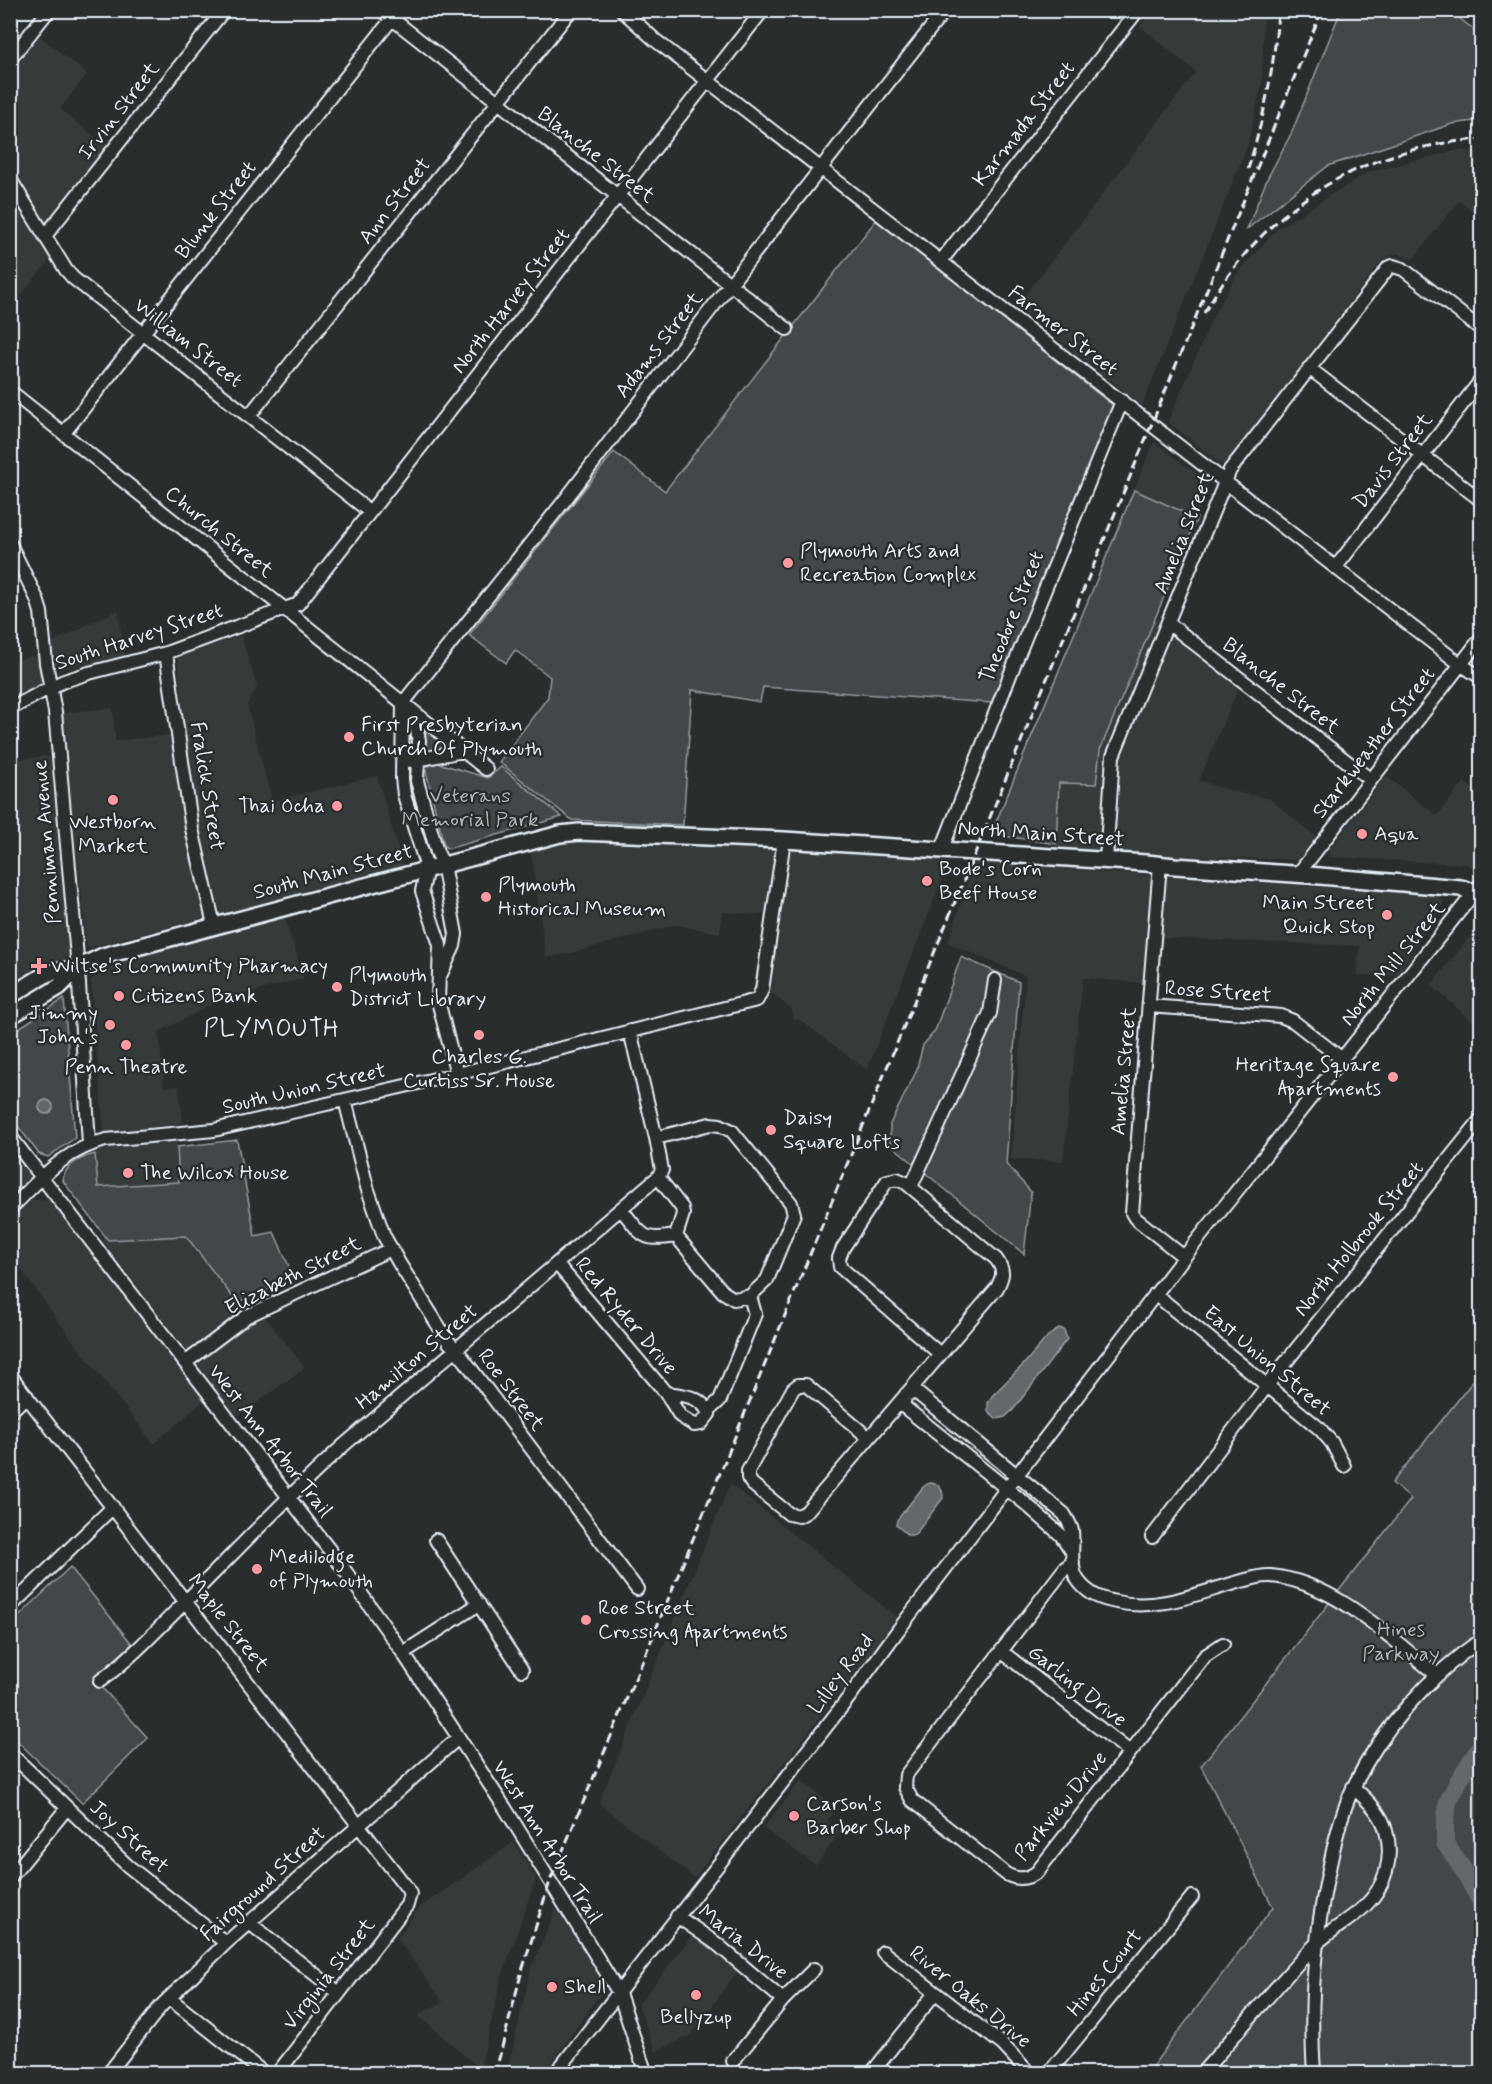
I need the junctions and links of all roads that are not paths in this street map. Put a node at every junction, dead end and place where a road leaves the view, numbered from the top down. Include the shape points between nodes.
1 (49, 10) edge
2 (224, 10) edge
3 (381, 10) edge
4 (571, 10) edge
5 (622, 10) edge
6 (763, 10) edge
7 (945, 10) edge
8 (1138, 10) edge
9 (396, 15) edge
10 (10, 59) edge
11 (709, 80) junction
12 (498, 103) junction
13 (821, 168) junction
14 (10, 179) edge
15 (618, 196) junction
16 (45, 236) junction
17 (941, 261) junction
18 (731, 283) junction
19 (787, 329) dead end
20 (1482, 330) edge
21 (143, 333) junction
22 (1309, 368) junction
23 (1482, 379) edge
24 (10, 391) edge
25 (1122, 401) junction
26 (249, 416) junction
27 (63, 433) junction
28 (1422, 456) junction
29 (1226, 481) junction
30 (1482, 501) edge
31 (370, 512) junction
32 (10, 544) edge
33 (1336, 567) junction
34 (283, 608) junction
35 (1168, 623) junction
36 (1482, 637) edge
37 (166, 652) junction
38 (1461, 664) junction
39 (1482, 678) edge
40 (51, 687) junction
41 (403, 703) junction
42 (10, 709) edge
43 (463, 750) junction
44 (419, 760) junction
45 (403, 762) junction
46 (486, 769) dead end
47 (1371, 780) junction
48 (603, 833) joint
49 (784, 840) junction
50 (942, 849) junction
51 (1106, 860) junction
52 (443, 864) junction
53 (1160, 864) junction
54 (427, 868) junction
55 (1298, 874) junction
56 (1479, 891) edge
57 (214, 926) junction
58 (78, 968) junction
59 (440, 976) junction
60 (995, 980) dead end
61 (10, 996) edge
62 (1149, 1006) junction
63 (10, 1016) edge
64 (630, 1031) junction
65 (1342, 1059) junction
66 (457, 1074) junction
67 (345, 1100) junction
68 (1482, 1118) edge
69 (10, 1136) edge
70 (656, 1138) junction
71 (89, 1144) junction
72 (658, 1177) junction
73 (42, 1178) junction
74 (911, 1187) junction
75 (10, 1209) edge
76 (621, 1209) junction
77 (676, 1236) junction
78 (391, 1249) junction
79 (1184, 1257) junction
80 (556, 1264) junction
81 (1155, 1294) junction
82 (750, 1296) junction
83 (455, 1350) junction
84 (940, 1354) junction
85 (185, 1363) junction
86 (10, 1375) edge
87 (1268, 1385) junction
88 (666, 1393) junction
89 (906, 1394) junction
90 (27, 1396) junction
91 (708, 1411) junction
92 (10, 1412) edge
93 (869, 1438) junction
94 (1344, 1466) dead end
95 (1017, 1477) junction
96 (1007, 1490) junction
97 (289, 1497) junction
98 (113, 1507) junction
99 (1152, 1537) dead end
100 (436, 1540) dead end
101 (1072, 1556) junction
102 (637, 1589) dead end
103 (186, 1601) junction
104 (478, 1604) junction
105 (10, 1606) edge
106 (1482, 1639) edge
107 (1223, 1644) dead end
108 (1001, 1651) junction
109 (402, 1653) junction
110 (522, 1670) dead end
111 (1437, 1675) junction
112 (100, 1681) dead end
113 (458, 1738) junction
114 (1130, 1752) junction
115 (10, 1753) edge
116 (1353, 1787) junction
117 (67, 1808) junction
118 (358, 1824) junction
119 (10, 1878) edge
120 (1192, 1897) dead end
121 (410, 1898) joint
122 (678, 1916) junction
123 (248, 1922) junction
124 (226, 1943) junction
125 (1316, 1944) junction
126 (883, 1952) dead end
127 (814, 1969) dead end
128 (339, 1993) junction
129 (619, 1993) junction
130 (935, 1993) junction
131 (169, 1998) junction
132 (783, 2000) junction
133 (733, 2061) dead end
134 (108, 2073) edge
135 (265, 2073) edge
136 (277, 2073) edge
137 (555, 2073) edge
138 (646, 2073) edge
139 (871, 2073) edge
140 (1030, 2073) edge
141 (1048, 2073) edge
142 (1201, 2073) edge
143 (1314, 2073) edge

1 - 10 street
2 - 16 street, Irvin Street
3 - 9 street, Blanche Street
4 - 12 street, Ann Street
5 - 11 street, Farmer Street
6 - 11 street, North Harvey Street
7 - 13 street, Adams Street
8 - 17 street, Karmada Street
9 - 12 street, Blanche Street
9 - 21 street, Blunk Street
11 - 13 street, Farmer Street
11 - 15 street, North Harvey Street
12 - 15 street, Blanche Street
12 - 26 street, Ann Street
13 - 17 street, Farmer Street
13 - 18 street, Adams Street
14 - 16 street, William Street
15 - 18 street, Blanche Street
15 - 31 street, North Harvey Street
16 - 21 street, William Street via 73,278
17 - 25 street, Farmer Street
18 - 19 street, Blanche Street
18 - 41 street, Adams Street
20 - 22 street, Amelia Street via 1403,269 1393,266 1385,270
21 - 26 street, William Street
21 - 27 street, Blunk Street
22 - 28 street
22 - 29 street, Amelia Street via 1230,470
23 - 28 street, Davis Street
24 - 27 street, Church Street
25 - 29 street, Farmer Street
25 - 50 street, Theodore Street
26 - 31 street, William Street
27 - 34 street, Church Street
28 - 30 street
28 - 33 street, Davis Street
29 - 33 street, Farmer Street
29 - 35 street, Amelia Street
31 - 34 street, North Harvey Street via 298,604
32 - 40 street, Penniman Avenue via 41,612
33 - 38 street, Farmer Street
34 - 37 street, South Harvey Street
34 - 41 street, Church Street
35 - 47 street, Blanche Street
35 - 51 street, Amelia Street via 1113,756
36 - 38 street, Starkweather Street
37 - 40 street, South Harvey Street
37 - 57 street, Fralick Street via 192,830
38 - 39 street, Farmer Street
38 - 47 street, Starkweather Street
40 - 42 street, South Harvey Street
40 - 58 street, Penniman Avenue
41 - 43 street, Church Street
41 - 44 street, Church Street via 417,730
41 - 45 street, Church Street
43 - 44 street
43 - 46 street, Church Street
44 - 45 street
44 - 52 street, Church Street via 417,782
45 - 54 street, Church Street via 404,795
47 - 55 street, Starkweather Street
48 - 49 main road, North Main Street
48 - 52 main road, South Main Street via 560,834
49 - 50 main road, North Main Street
49 - 64 street, South Union Street via 762,994 753,1002
50 - 51 main road, North Main Street
51 - 53 main road, North Main Street
52 - 54 main road, South Main Street
52 - 59 street, Church Street via 456,934
53 - 55 main road, North Main Street
53 - 62 street, Amelia Street
54 - 57 main road, South Main Street
54 - 59 street, Church Street via 422,891 440,945
55 - 56 main road, North Main Street
56 - 65 street, North Mill Street
57 - 58 main road, South Main Street via 103,956
58 - 61 main road, South Main Street via 48,973
58 - 63 main road, South Main Street via 59,987
58 - 71 street, Penniman Avenue
59 - 66 street, Church Street via 438,1001
60 - 74 street via 990,1013
62 - 65 street, Rose Street via 1281,1016
62 - 79 street, Amelia Street via 1132,1216
64 - 66 street, South Union Street
64 - 70 street
65 - 79 street, North Mill Street
66 - 67 street, South Union Street
67 - 71 street, South Union Street via 213,1130
67 - 78 street, Roe Street via 369,1195
68 - 87 street, North Holbrook Street
69 - 73 street, West Ann Arbor Trail
70 - 72 street via 662,1170
70 - 82 street via 720,1125 732,1131 791,1203 794,1214 767,1280
71 - 73 street, South Union Street via 67,1155
72 - 76 street, Hamilton Street
72 - 77 street via 682,1208
73 - 75 street, South Union Street
73 - 85 street, West Ann Arbor Trail
74 - 84 street via 1003,1268 997,1288
74 - 84 street via 897,1179 887,1182 843,1248 840,1267
76 - 77 street via 649,1239
76 - 80 street, Hamilton Street
77 - 82 street via 723,1292 734,1299
78 - 83 street, Roe Street
78 - 85 street, Elizabeth Street via 247,1316
79 - 81 street, North Mill Street
80 - 83 street, Hamilton Street
80 - 88 street, Red Ryder Drive
81 - 87 street, East Union Street
81 - 95 street, Lilley Road
82 - 91 street via 755,1314 720,1400
83 - 97 street, Hamilton Street
83 - 102 street, Roe Street
84 - 89 street
85 - 97 street, West Ann Arbor Trail
86 - 90 street, Maple Street
87 - 94 street, East Union Street via 1320,1429
87 - 99 street, North Holbrook Street
88 - 91 street, Red Ryder Drive via 700,1401
88 - 91 street, Red Ryder Drive via 680,1416 694,1425 701,1424
89 - 93 street
89 - 95 street via 917,1393
89 - 96 street via 903,1406
90 - 92 street
90 - 98 street, Maple Street
93 - 93 street via 799,1516 789,1514 748,1478 748,1471 798,1385 806,1385
95 - 96 street, Lilley Road
95 - 101 street via 1064,1514 1072,1531
96 - 101 street via 1060,1535
96 - 122 street, Lilley Road
97 - 103 street, Hamilton Street
97 - 109 street, West Ann Arbor Trail
98 - 103 street, Maple Street
98 - 105 street
100 - 104 street
101 - 108 street, Parkview Drive
101 - 111 street via 1074,1573 1088,1591 1097,1598 1131,1605 1179,1600 1262,1576 1304,1583 1331,1594
103 - 112 street, Hamilton Street
103 - 118 street, Maple Street
104 - 109 street
104 - 110 street
106 - 111 street
107 - 114 street, Parkview Drive via 1205,1656
108 - 114 street, Garling Drive
108 - 114 street, Parkview Drive via 906,1775 906,1792 921,1808 1006,1874 1019,1879 1031,1876
109 - 113 street, West Ann Arbor Trail
111 - 116 street via 1393,1724
113 - 118 street, Fairground Street
113 - 129 street, West Ann Arbor Trail
115 - 117 street, Joy Street
116 - 125 street via 1334,1846
116 - 125 street via 1368,1800 1386,1830 1389,1856 1385,1878 1365,1906
117 - 119 street
117 - 124 street, Joy Street via 128,1866
118 - 121 street, Maple Street via 407,1888
118 - 123 street, Fairground Street
120 - 141 street, Hines Court
121 - 128 street, Virginia Street
122 - 129 street, Lilley Road
122 - 132 street, Maria Drive
123 - 124 street, Fairground Street
123 - 128 street
124 - 131 street, Fairground Street
125 - 142 street
125 - 143 street
126 - 130 street, River Oaks Drive
127 - 132 street, Maria Drive
128 - 136 street, Virginia Street
129 - 137 street, Lilley Road
129 - 138 street, West Ann Arbor Trail
130 - 139 street
130 - 140 street, River Oaks Drive via 1003,2045
131 - 134 street, Fairground Street
131 - 135 street
132 - 133 street, Maria Drive

